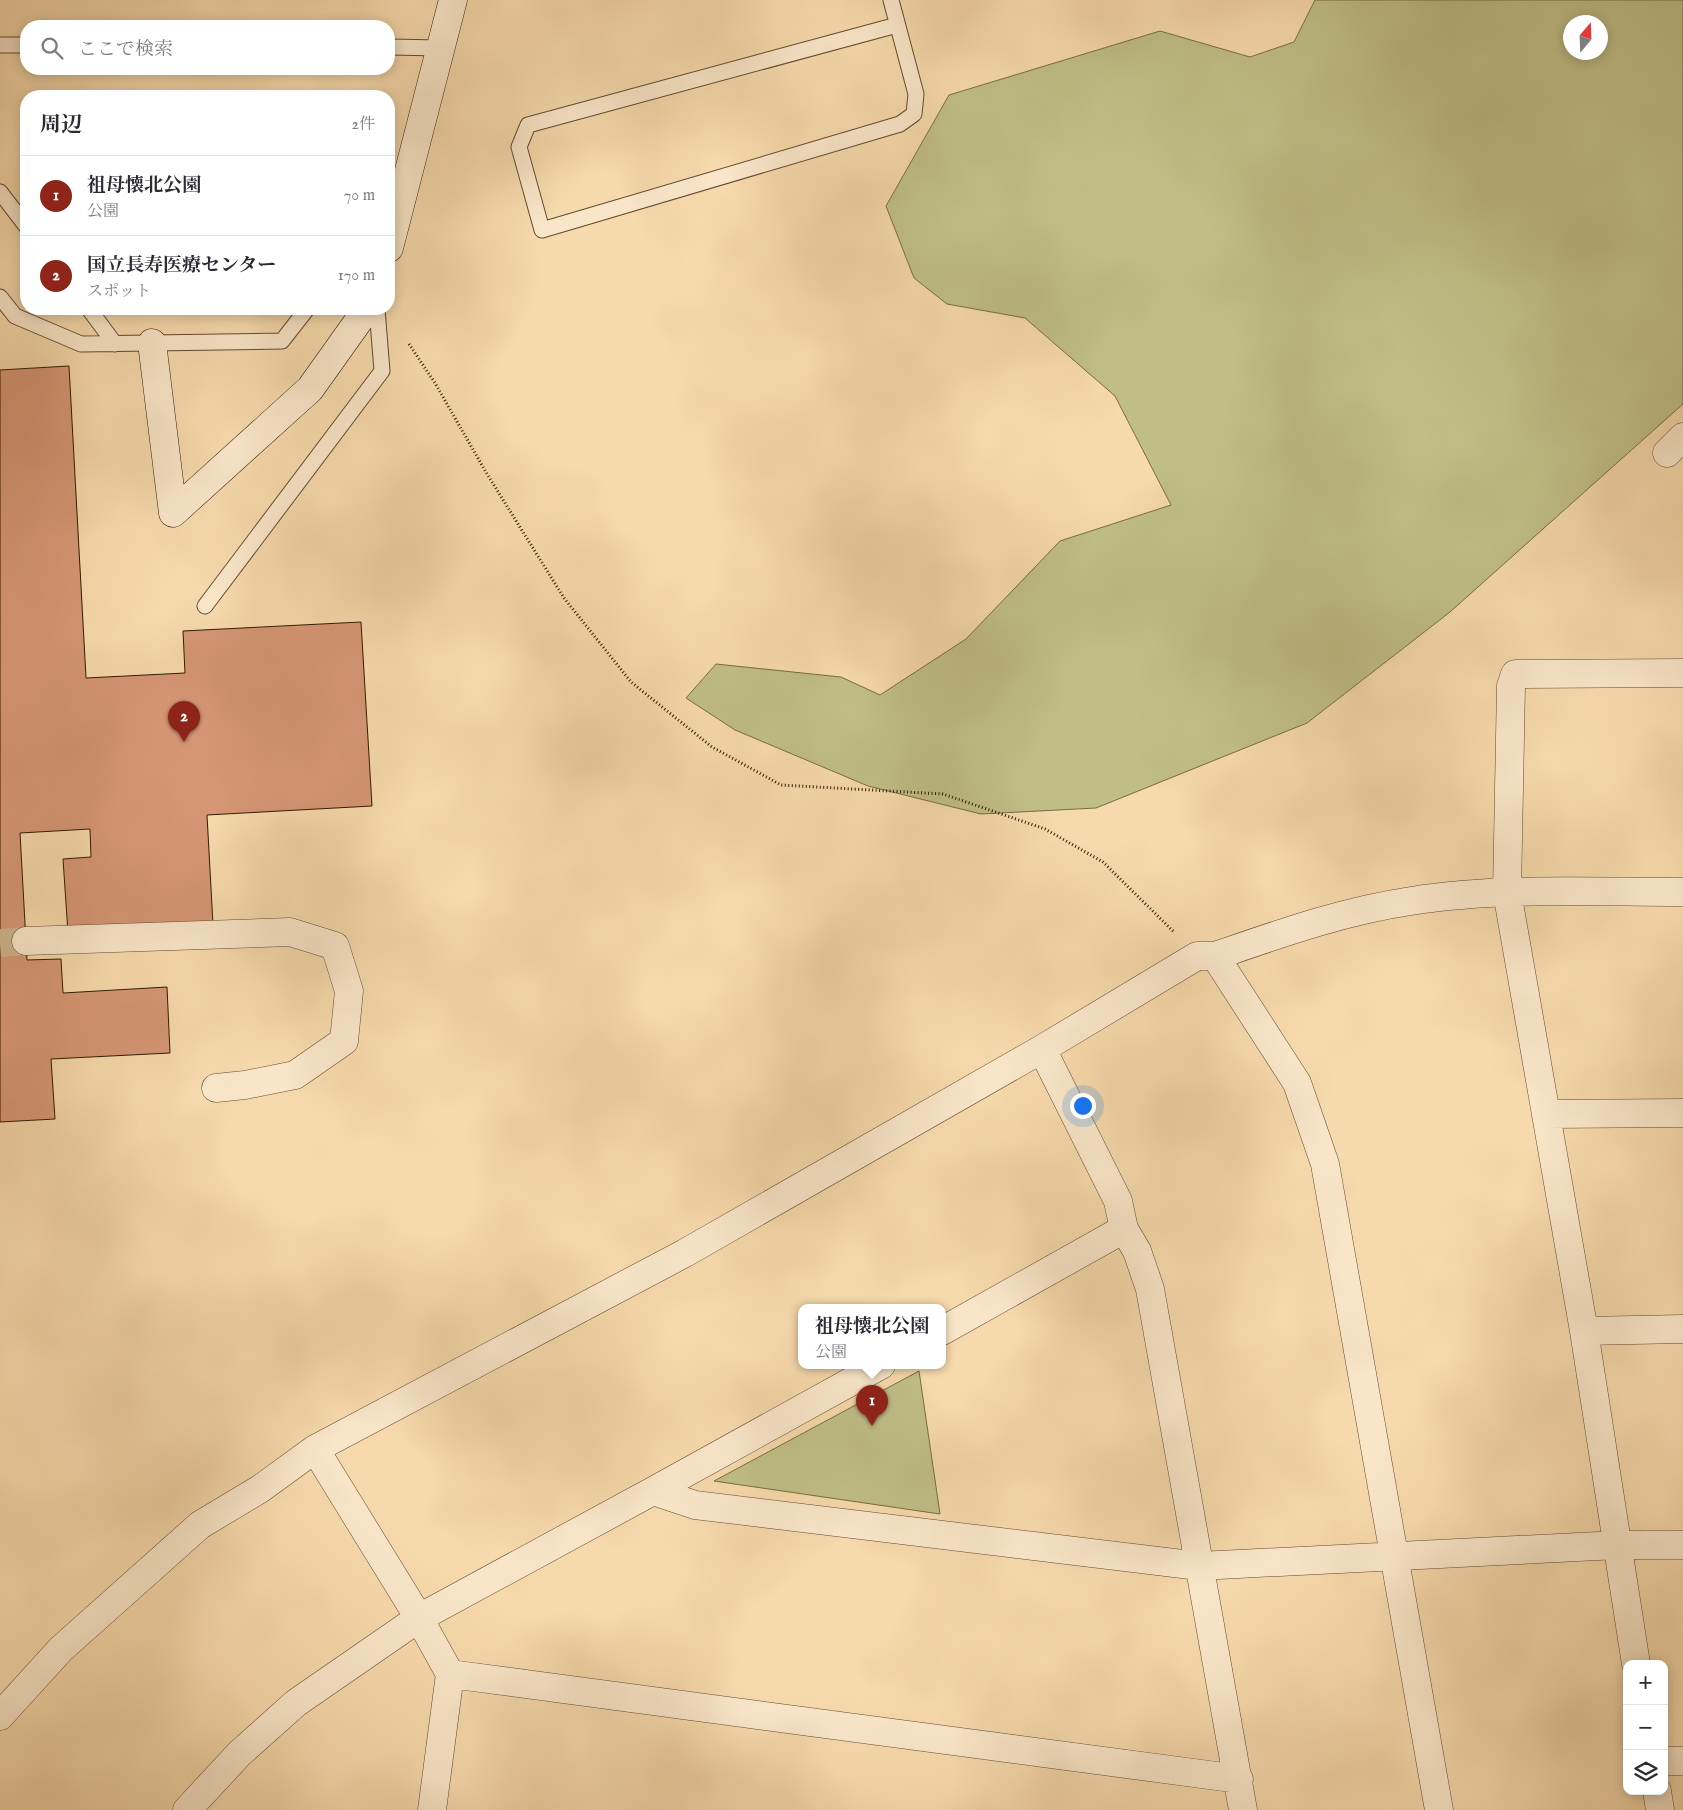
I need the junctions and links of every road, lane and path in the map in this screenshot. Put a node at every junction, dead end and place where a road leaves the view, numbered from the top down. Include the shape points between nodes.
1 (454, 0) edge
2 (890, 0) edge
3 (897, 25) junction
4 (0, 45) edge
5 (20, 45) edge
6 (395, 47) edge
7 (441, 48) junction
8 (0, 192) edge
9 (397, 196) edge
10 (395, 209) edge
11 (20, 218) edge
12 (0, 297) edge
13 (93, 315) edge
14 (302, 315) edge
15 (363, 315) edge
16 (377, 315) edge
17 (407, 342) dead end
18 (152, 343) junction
19 (115, 344) junction
20 (205, 606) dead end
21 (1683, 674) edge
22 (1507, 892) junction
23 (1683, 892) edge
24 (26, 941) tunnel mouth
25 (1206, 956) junction
26 (1042, 1049) junction
27 (216, 1088) dead end
28 (1683, 1113) edge
29 (1548, 1114) junction
30 (1124, 1230) junction
31 (946, 1329) edge
32 (1683, 1329) edge
33 (1584, 1331) junction
34 (874, 1369) edge
35 (315, 1449) junction
36 (654, 1492) junction
37 (1618, 1545) junction
38 (1683, 1545) edge
39 (1396, 1555) junction
40 (1199, 1566) junction
41 (419, 1618) junction
42 (1635, 1660) edge
43 (450, 1674) junction
44 (0, 1716) edge
45 (1683, 1761) edge
46 (1668, 1762) edge
47 (1239, 1779) junction
48 (1658, 1795) edge
49 (187, 1810) edge
50 (432, 1810) edge
51 (1243, 1810) edge
52 (1439, 1810) edge
53 (1660, 1810) edge

1 - 7 street
2 - 3 lane
3 - 3 lane via 916,94 914,114 900,124 542,230 519,147 528,126
4 - 5 lane
6 - 7 lane
7 - 9 street
8 - 11 lane
9 - 10 street
12 - 19 lane via 14,316 80,344
13 - 19 lane
14 - 18 lane via 282,341
15 - 18 street via 310,389 173,513
16 - 20 lane via 382,371
17 - 25 path via 564,598 631,682 712,747 781,785 943,794 1045,829 1103,862
18 - 19 lane
21 - 22 street via 1515,674 1511,686
22 - 23 street
22 - 25 street via 1411,901 1315,921
22 - 29 street
24 - 27 street via 290,932 335,946 349,991 344,1041 295,1075 245,1086
25 - 26 street
25 - 39 street via 1297,1083 1325,1164
26 - 30 street via 1118,1201
26 - 35 street via 685,1254
28 - 29 street
29 - 33 street
30 - 31 street
30 - 40 street via 1137,1251 1150,1290
32 - 33 street
33 - 37 street
34 - 36 street
35 - 41 street
35 - 44 street via 260,1489 200,1525 61,1649
36 - 40 street via 695,1505
36 - 41 street
37 - 38 street
37 - 39 street
37 - 42 street
39 - 40 street
39 - 52 street
40 - 47 street
41 - 43 street
41 - 49 street via 296,1703 239,1754
43 - 47 street
43 - 50 street
45 - 46 street
47 - 51 street
48 - 53 street

